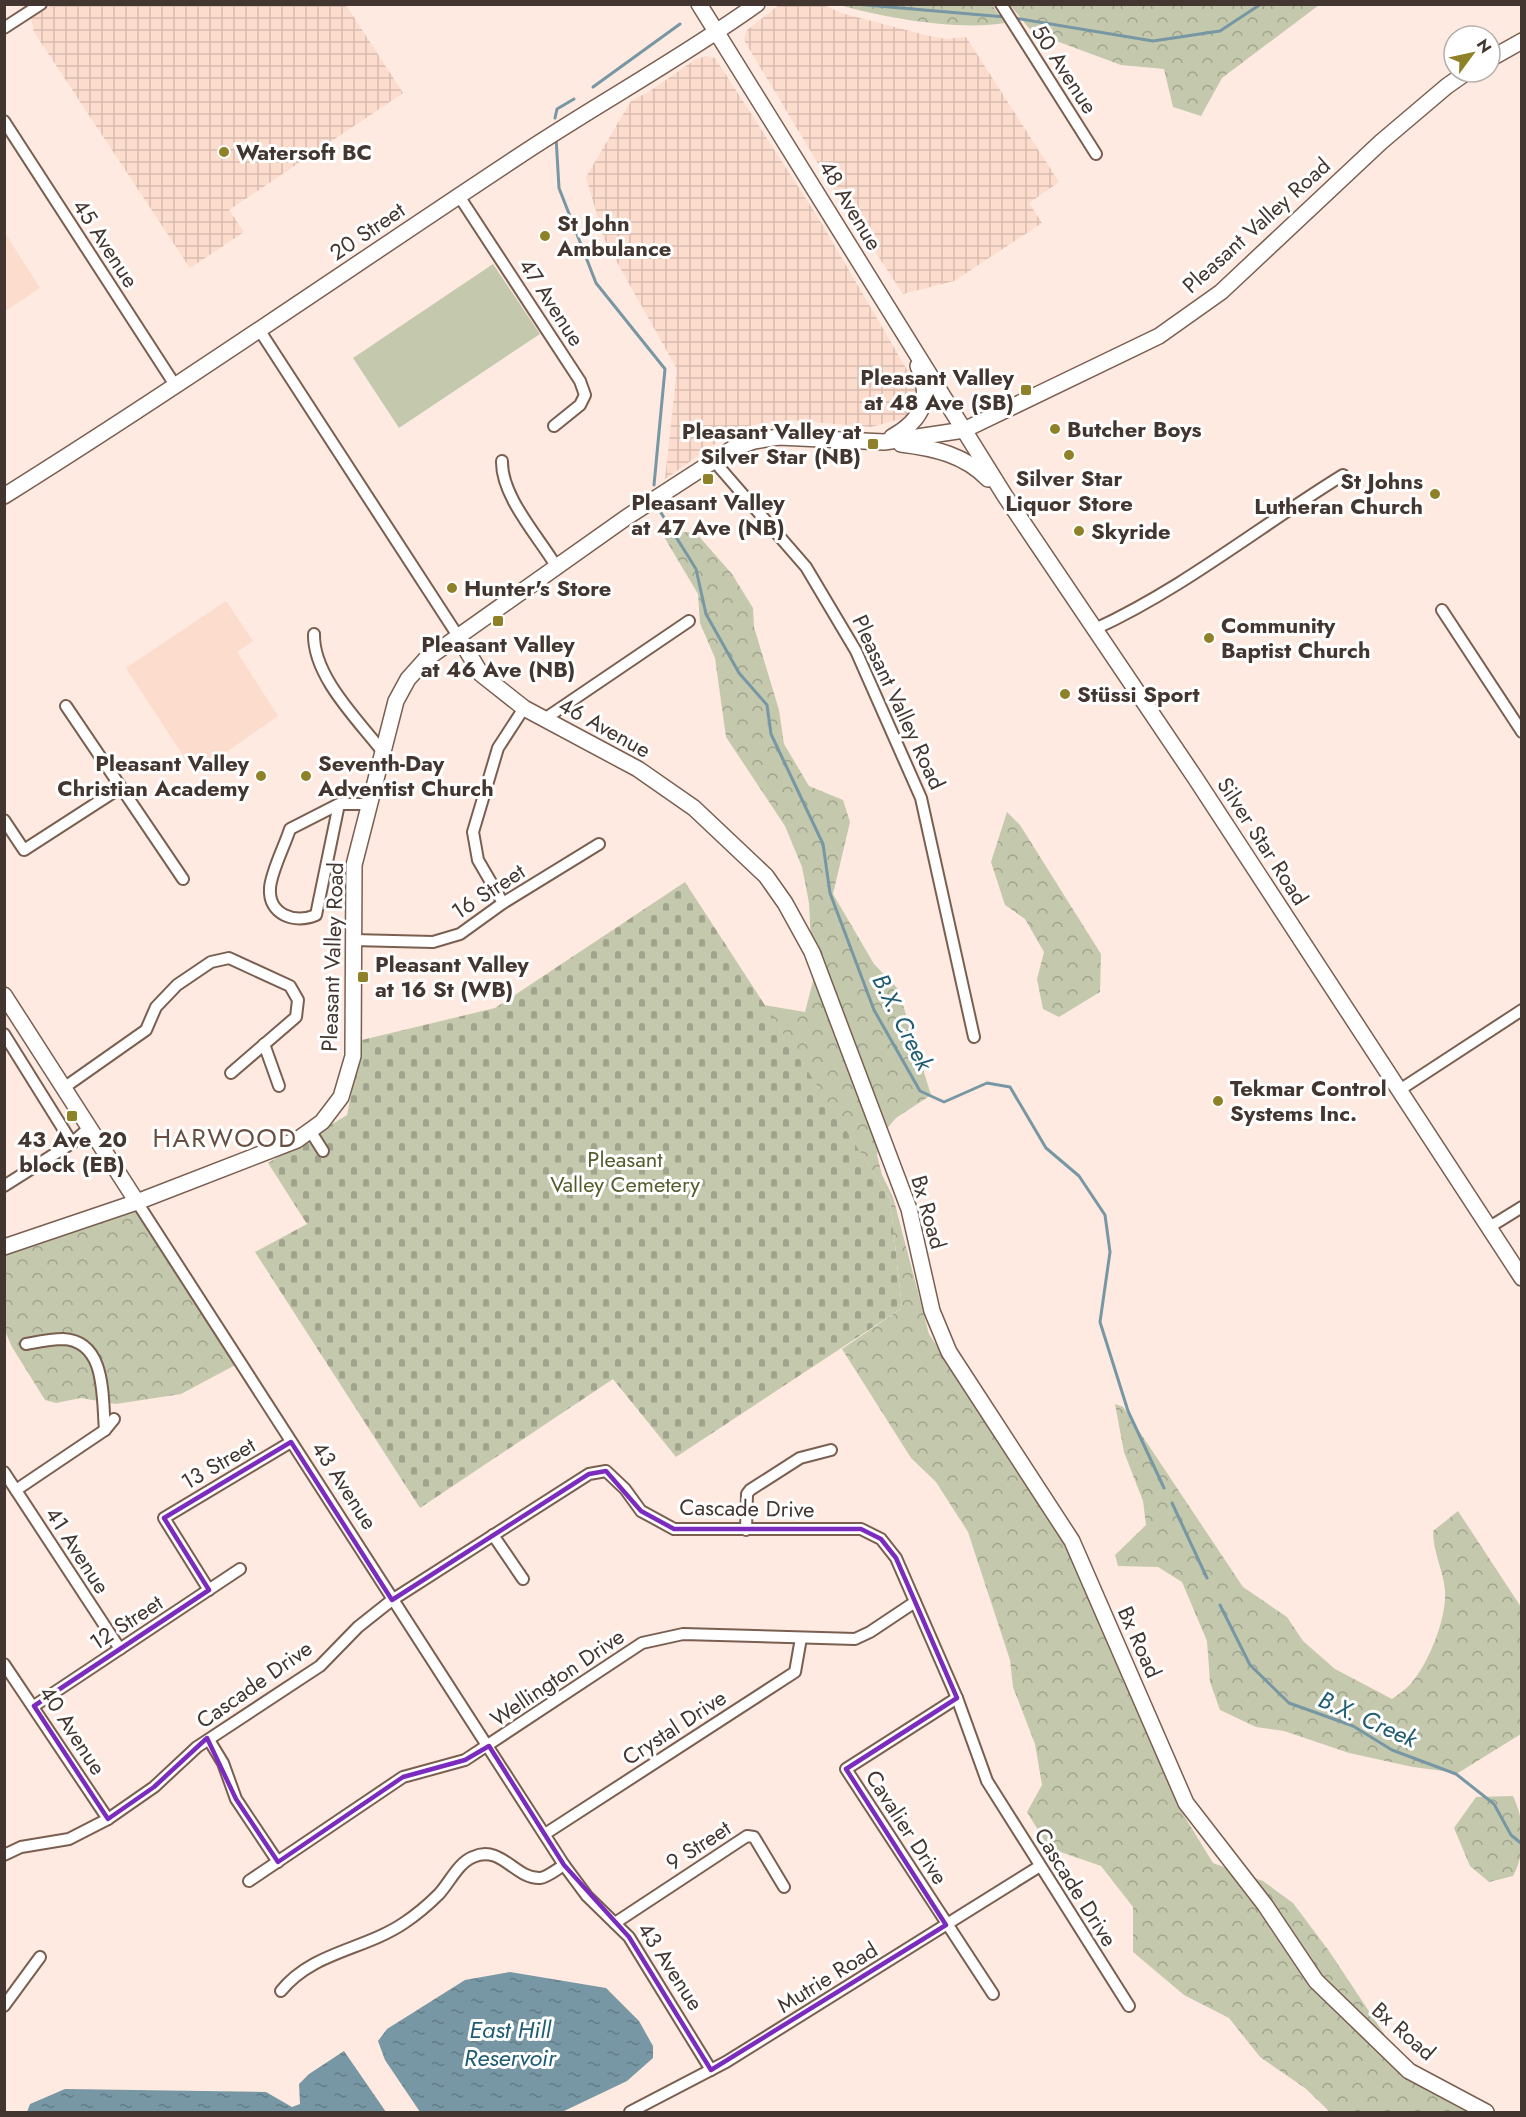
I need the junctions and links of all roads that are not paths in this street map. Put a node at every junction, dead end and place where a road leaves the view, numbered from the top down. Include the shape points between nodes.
1 (42, 4) edge
2 (699, 4) edge
3 (757, 4) edge
4 (1002, 7) edge
5 (4, 28) edge
6 (717, 33) junction
7 (1521, 41) edge
8 (1502, 52) edge
9 (1452, 84) edge
10 (4, 121) edge
11 (1096, 154) dead end
12 (459, 196) junction
13 (260, 331) junction
14 (903, 333) junction
15 (175, 385) junction
16 (554, 426) dead end
17 (964, 430) junction
18 (884, 442) junction
19 (713, 459) junction
20 (502, 461) dead end
21 (1343, 475) dead end
22 (4, 496) edge
23 (1005, 496) junction
24 (556, 566) junction
25 (1442, 610) dead end
26 (689, 621) dead end
27 (1095, 629) junction
28 (315, 634) dead end
29 (458, 636) junction
30 (66, 706) dead end
31 (524, 708) junction
32 (546, 718) junction
33 (1521, 732) edge
34 (382, 751) junction
35 (120, 788) junction
36 (339, 804) junction
37 (369, 804) junction
38 (4, 820) edge
39 (599, 844) dead end
40 (183, 879) dead end
41 (503, 903) junction
42 (352, 940) junction
43 (4, 995) edge
44 (1521, 1010) edge
45 (10, 1016) edge
46 (4, 1034) edge
47 (974, 1037) dead end
48 (264, 1044) junction
49 (231, 1073) dead end
50 (279, 1086) dead end
51 (65, 1087) junction
52 (1398, 1090) junction
53 (870, 1107) joint
54 (90, 1127) junction
55 (311, 1132) junction
56 (72, 1143) junction
57 (323, 1151) dead end
58 (4, 1186) edge
59 (137, 1202) junction
60 (1521, 1207) edge
61 (1488, 1228) junction
62 (4, 1247) edge
63 (1521, 1278) edge
64 (26, 1344) dead end
65 (114, 1419) dead end
66 (105, 1430) junction
67 (291, 1442) junction
68 (831, 1450) dead end
69 (4, 1472) edge
70 (16, 1491) junction
71 (746, 1530) junction
72 (493, 1535) junction
73 (240, 1569) dead end
74 (523, 1579) dead end
75 (210, 1590) junction
76 (392, 1600) junction
77 (915, 1602) junction
78 (801, 1638) junction
79 (120, 1649) junction
80 (4, 1664) edge
81 (957, 1698) junction
82 (34, 1706) junction
83 (209, 1740) junction
84 (489, 1746) junction
85 (108, 1819) junction
86 (545, 1834) junction
87 (4, 1855) edge
88 (278, 1862) junction
89 (564, 1865) junction
90 (1040, 1866) junction
91 (249, 1881) dead end
92 (784, 1887) dead end
93 (615, 1923) junction
94 (946, 1925) junction
95 (40, 1957) dead end
96 (281, 1991) dead end
97 (993, 1994) dead end
98 (4, 2006) edge
99 (1129, 2006) dead end
100 (711, 2070) junction
101 (630, 2112) edge
102 (1485, 2112) edge

1 - 5 street
2 - 6 street, 48 Avenue
3 - 6 street, 20 Street
4 - 11 street, 50 Avenue
6 - 12 street, 20 Street via 597,105
6 - 14 street, 48 Avenue
7 - 8 street
9 - 17 street, Pleasant Valley Road via 1389,135 1221,292 1129,352
10 - 15 street, 45 Avenue
12 - 13 street, 20 Street
12 - 16 street, 47 Avenue via 580,381 585,395 580,405
13 - 15 street, 20 Street
13 - 29 street, 46 Avenue
14 - 17 street, 48 Avenue
14 - 18 street via 923,377 924,402 909,428
15 - 22 street, 20 Street
17 - 18 street, Pleasant Valley Road
17 - 23 street, Silver Star Road
18 - 19 street, Pleasant Valley Road via 779,437 754,441
18 - 23 street via 921,447 966,461
19 - 24 street, Pleasant Valley Road
19 - 47 street, Pleasant Valley Road via 806,567 856,651 921,798
20 - 24 street via 502,478 508,492
21 - 27 street via 1162,595
23 - 27 street, Silver Star Road
24 - 29 street, Pleasant Valley Road
25 - 33 street
26 - 32 street
27 - 52 street, Silver Star Road
28 - 34 street via 314,651 321,669
29 - 31 street, 46 Avenue via 481,674
29 - 34 street, Pleasant Valley Road via 425,660 408,679 396,701
30 - 35 street
31 - 32 street, 46 Avenue
31 - 41 street via 498,748 473,832 478,860
32 - 53 street, 46 Avenue via 638,769 694,808 766,876 812,952
34 - 37 street, Pleasant Valley Road
35 - 38 street via 24,850
35 - 40 street
36 - 36 street, Pleasant Valley Road via 290,829 269,888 274,906 285,917 303,920 316,915
36 - 37 street, Pleasant Valley Road
37 - 42 street, Pleasant Valley Road via 354,865
39 - 41 street, 16 Street
41 - 42 street, 16 Street via 460,934 433,942
42 - 55 street, Pleasant Valley Road via 353,1056 340,1097
43 - 45 street, 43 Avenue
44 - 52 street
45 - 51 street, 43 Avenue
46 - 56 street
48 - 49 street
48 - 50 street
48 - 51 street via 296,1017 298,1000 290,986 229,958 212,962 177,985 156,1007 146,1030
51 - 54 street, 43 Avenue
52 - 61 street, Silver Star Road
53 - 102 street, Bx Road via 909,1209 932,1311 949,1352 1072,1541 1186,1803 1265,1905 1316,1981 1409,2071
54 - 56 street
54 - 59 street, 43 Avenue
55 - 57 street
55 - 59 street, Pleasant Valley Road
56 - 58 street
59 - 62 street, Pleasant Valley Road
59 - 67 street, 43 Avenue
60 - 61 street
61 - 63 street, Silver Star Road
64 - 66 street via 63,1339 81,1343 94,1355
65 - 66 street
66 - 70 street
67 - 75 street, 13 Street via 164,1518
67 - 76 street, 43 Avenue
68 - 71 street via 800,1458 750,1490
69 - 70 street, 41 Avenue
70 - 79 street, 41 Avenue
71 - 72 street, Cascade Drive via 674,1529 641,1511 606,1471 589,1474
71 - 77 street, Cascade Drive via 861,1529 880,1539 896,1558
72 - 74 street
72 - 76 street, Cascade Drive
73 - 75 street, 12 Street
75 - 79 street, 12 Street
76 - 83 street, Cascade Drive via 358,1627 320,1666
76 - 84 street, 43 Avenue
77 - 78 street, Wellington Drive via 855,1639
77 - 81 street, Cascade Drive
78 - 84 street, Wellington Drive via 683,1634 642,1643
78 - 86 street, Crystal Drive via 795,1672
79 - 82 street, 12 Street
80 - 82 street, 40 Avenue
81 - 90 street, Cascade Drive via 987,1781
81 - 94 street, Cavalier Drive via 846,1769
82 - 85 street, 40 Avenue
83 - 85 street, Cascade Drive via 154,1787
83 - 88 street via 223,1763 236,1799
84 - 86 street, 43 Avenue
84 - 88 street, Wellington Drive via 465,1760 403,1777
85 - 87 street, Cascade Drive via 69,1839 21,1847
86 - 89 street, 43 Avenue
88 - 91 street, Wellington Drive
89 - 93 street, 43 Avenue via 587,1896
89 - 96 street via 543,1878 528,1877 501,1857 473,1857 439,1894 404,1923 293,1976
90 - 94 street, Mutrie Road
90 - 99 street, Cascade Drive
92 - 93 street, 9 Street via 754,1838 747,1836
93 - 100 street, 43 Avenue via 628,1937
94 - 97 street
94 - 100 street, Mutrie Road
95 - 98 street
100 - 101 street, Mutrie Road

